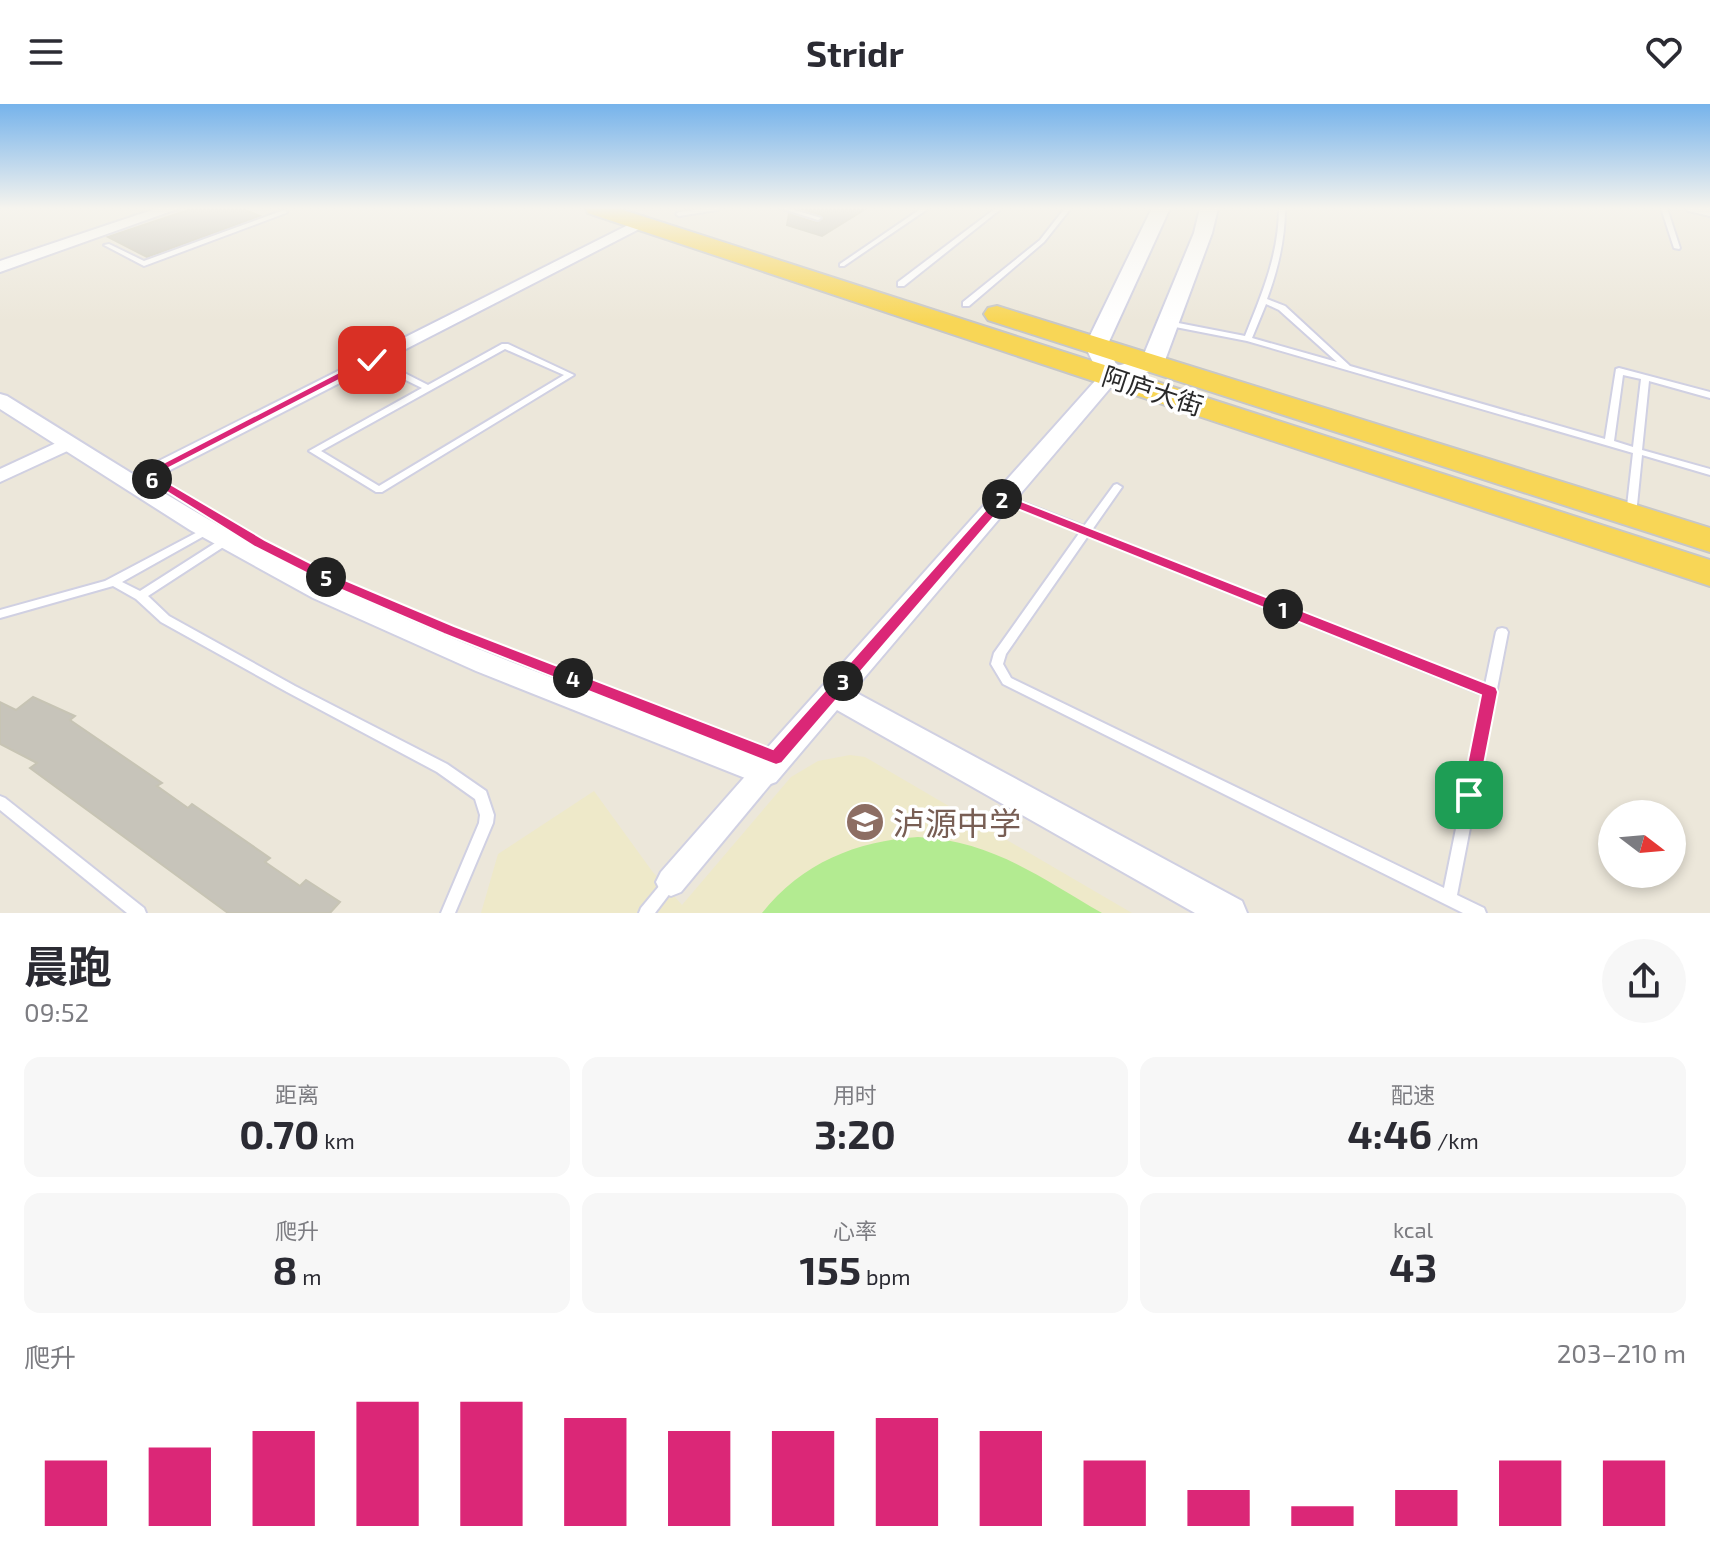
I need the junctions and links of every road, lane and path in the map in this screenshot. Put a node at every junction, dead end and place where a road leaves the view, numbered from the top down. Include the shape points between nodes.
1 (62, 246) edge
2 (108, 246) edge
3 (193, 246) edge
4 (597, 246) edge
5 (748, 246) edge
6 (773, 246) edge
7 (870, 246) edge
8 (950, 246) edge
9 (1036, 246) edge
10 (1143, 246) edge
11 (1198, 246) edge
12 (1278, 246) edge
13 (842, 265) junction
14 (0, 267) edge
15 (901, 284) junction
16 (1264, 300) junction
17 (966, 304) junction
18 (1168, 323) junction
19 (1248, 339) junction
20 (1096, 346) junction
21 (372, 360) junction
22 (1152, 363) junction
23 (1348, 367) junction
24 (1110, 376) junction
25 (1645, 378) junction
26 (0, 386) edge
27 (428, 388) junction
28 (1710, 395) edge
29 (0, 400) edge
30 (69, 443) junction
31 (1609, 443) junction
32 (1637, 451) junction
33 (1710, 472) edge
34 (0, 476) edge
35 (139, 478) junction
36 (1117, 487) dead end
37 (1003, 498) junction
38 (1631, 515) junction
39 (1086, 531) junction
40 (218, 535) junction
41 (1710, 540) edge
42 (1710, 573) edge
43 (114, 582) junction
44 (140, 596) junction
45 (0, 614) edge
46 (1502, 632) dead end
47 (1490, 692) junction
48 (832, 693) junction
49 (770, 765) junction
50 (0, 802) edge
51 (671, 882) joint
52 (1449, 898) junction
53 (139, 913) edge
54 (448, 913) edge
55 (646, 913) edge
56 (1229, 913) edge
57 (1479, 913) edge

1 - 14 street
2 - 3 lane via 144,264
4 - 21 street
5 - 24 highway, 阿庐大街
6 - 13 highway, 阿庐大街
7 - 13 lane
8 - 15 lane
9 - 17 lane
10 - 20 main road
11 - 18 main road
12 - 16 lane
13 - 15 highway, 阿庐大街
15 - 17 highway, 阿庐大街
16 - 19 lane
16 - 23 lane via 1282,308
17 - 20 highway, 阿庐大街
18 - 19 lane
18 - 22 main road
19 - 23 lane
20 - 22 highway, 阿庐大街
20 - 24 main road
21 - 27 lane
21 - 35 street
22 - 24 main road
22 - 38 highway, 阿庐大街
23 - 31 lane
24 - 37 street
24 - 42 highway, 阿庐大街
25 - 28 lane
25 - 31 lane via 1619,371
25 - 32 lane
26 - 35 street
27 - 27 lane via 314,451 379,490 570,375 505,346
29 - 30 street
30 - 34 street
30 - 35 street
31 - 32 lane
32 - 33 lane
32 - 38 lane
35 - 40 street
35 - 49 street via 349,588
36 - 39 lane
37 - 39 lane
37 - 48 street
38 - 41 highway, 阿庐大街
39 - 47 lane
39 - 52 lane via 1000,653 997,664 1007,681
40 - 43 lane
40 - 44 lane
40 - 49 street via 377,616
43 - 44 lane
43 - 45 lane
44 - 54 lane via 165,619 442,768 481,795 486,823
46 - 47 lane
47 - 52 lane
48 - 49 street
48 - 56 street
49 - 51 street
50 - 53 lane
51 - 55 lane
52 - 57 lane

